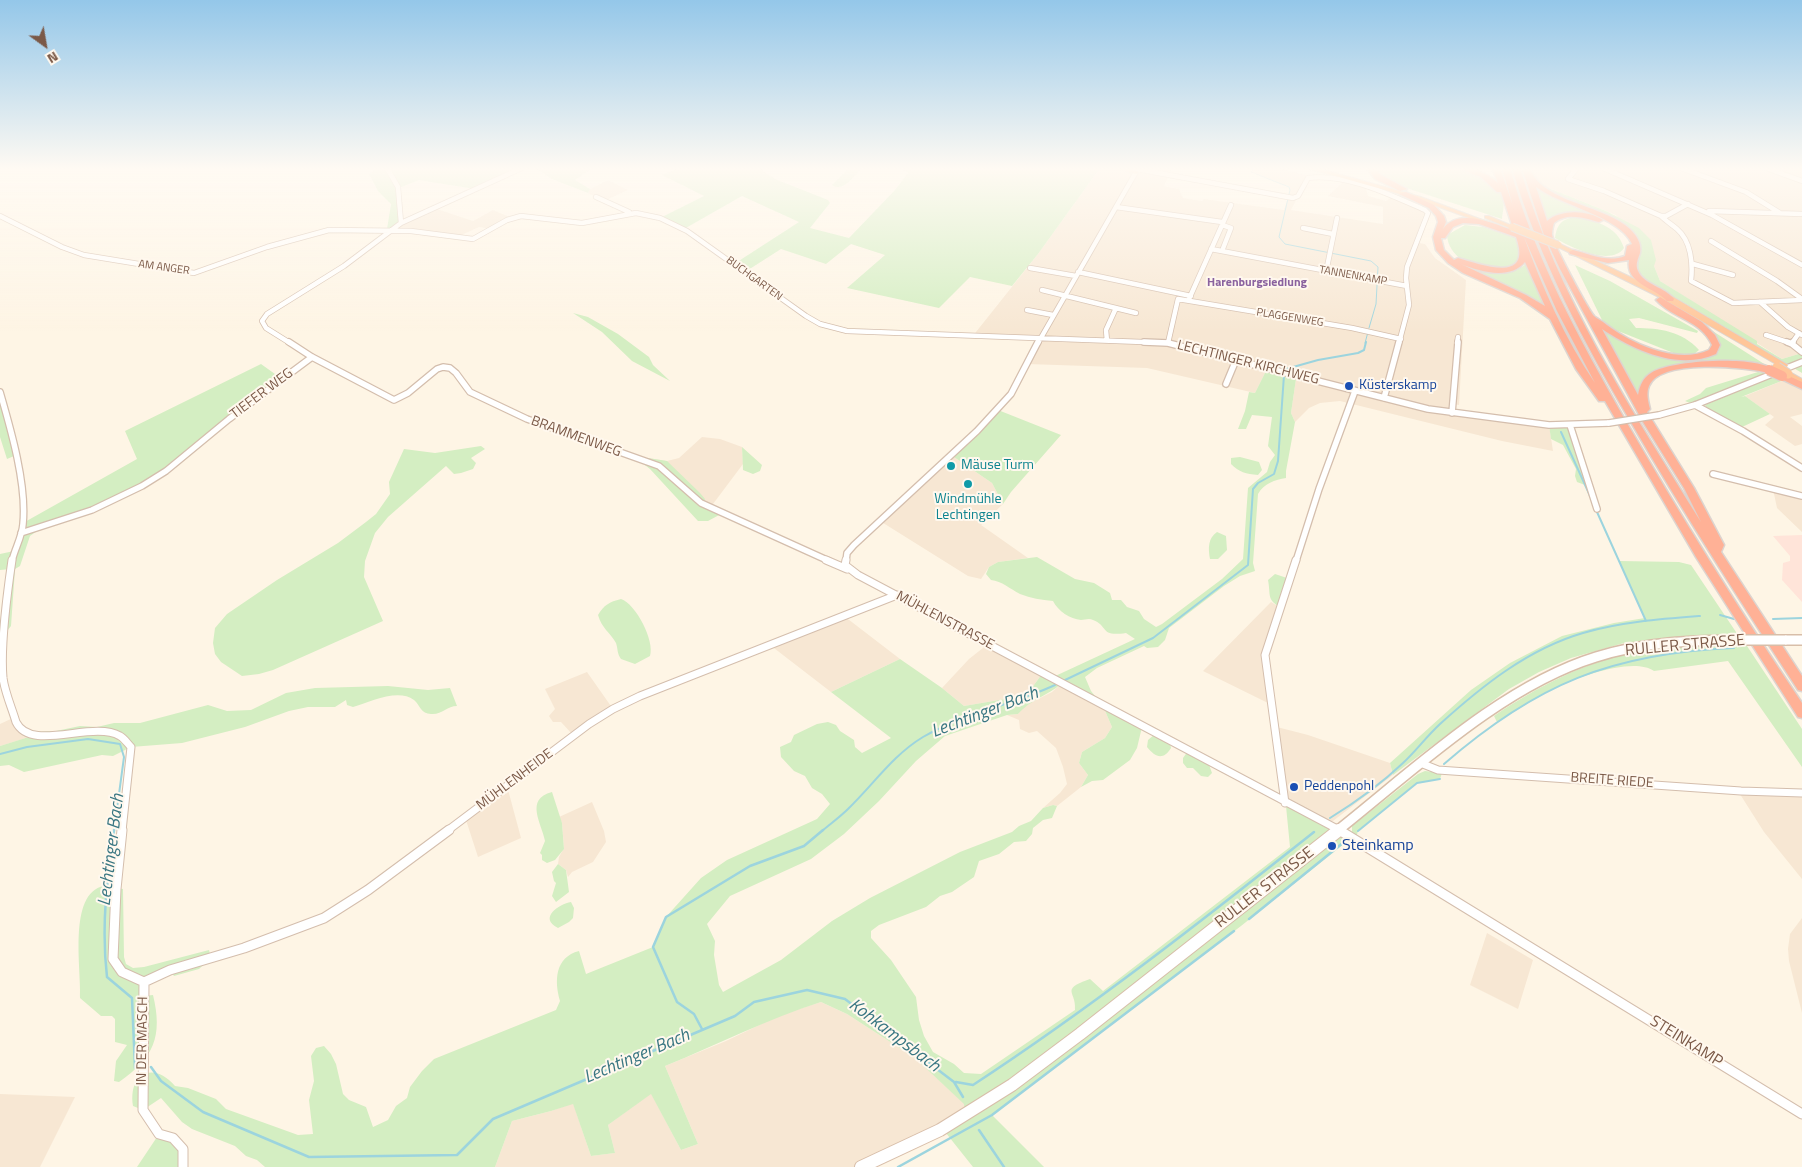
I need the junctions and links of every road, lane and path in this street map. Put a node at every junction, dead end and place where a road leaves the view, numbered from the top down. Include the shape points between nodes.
1 (13, 222) edge
2 (502, 222) edge
3 (669, 222) edge
4 (1107, 222) edge
5 (1212, 222) edge
6 (1336, 222) edge
7 (1424, 222) edge
8 (1442, 222) edge
9 (1458, 222) edge
10 (1482, 222) edge
11 (1490, 222) edge
12 (1515, 222) edge
13 (1524, 222) edge
14 (1535, 222) edge
15 (1544, 222) edge
16 (1550, 222) edge
17 (1603, 222) edge
18 (1614, 222) edge
19 (1669, 222) edge
20 (1726, 222) edge
21 (401, 223) edge
22 (1222, 224) junction
23 (1303, 228) dead end
24 (391, 231) junction
25 (1515, 231) junction
26 (1333, 234) junction
27 (1548, 235) junction
28 (1710, 241) dead end
29 (1525, 247) junction
30 (1559, 249) junction
31 (1210, 250) junction
32 (1222, 252) junction
33 (1573, 252) junction
34 (1693, 264) junction
35 (1802, 265) edge
36 (1030, 268) dead end
37 (1326, 272) junction
38 (1077, 274) junction
39 (1734, 275) dead end
40 (1407, 286) junction
41 (1042, 290) dead end
42 (1065, 296) junction
43 (1189, 298) junction
44 (1670, 299) junction
45 (1660, 300) junction
46 (1802, 300) edge
47 (1760, 302) junction
48 (1116, 308) junction
49 (1028, 310) dead end
50 (1136, 312) dead end
51 (1588, 313) junction
52 (1053, 315) junction
53 (1556, 322) junction
54 (1766, 334) dead end
55 (1800, 334) edge
56 (1458, 337) dead end
57 (1040, 339) junction
58 (1401, 339) junction
59 (1107, 341) junction
60 (1168, 343) junction
61 (1792, 344) junction
62 (1802, 352) edge
63 (312, 357) junction
64 (1236, 360) junction
65 (1802, 362) edge
66 (1776, 367) junction
67 (1794, 373) edge
68 (1226, 384) dead end
69 (1802, 385) edge
70 (1355, 391) junction
71 (0, 392) edge
72 (1384, 398) junction
73 (1695, 405) junction
74 (1452, 413) junction
75 (1619, 416) junction
76 (1648, 422) junction
77 (1570, 425) junction
78 (1802, 468) edge
79 (1713, 474) dead end
80 (1802, 496) edge
81 (1597, 509) dead end
82 (22, 533) junction
83 (1717, 555) junction
84 (850, 571) junction
85 (897, 595) junction
86 (1802, 640) edge
87 (1802, 686) edge
88 (1802, 713) edge
89 (1423, 764) junction
90 (1802, 792) edge
91 (1285, 803) junction
92 (1339, 830) junction
93 (144, 982) junction
94 (1802, 1114) edge
95 (183, 1167) edge
96 (861, 1167) edge

1 - 24 street, AM ANGER via 84,255 194,273 322,231
2 - 24 street, BUCHGARTEN via 472,239
3 - 57 street, BUCHGARTEN via 687,231 820,324 877,334
4 - 38 street
5 - 22 street
6 - 26 street
7 - 40 street via 1407,267
8 - 53 highway via 1437,242 1450,260 1472,275 1529,298
9 - 29 highway via 1450,225 1442,238 1452,257 1471,266 1506,270 1524,258
10 - 25 highway
11 - 25 highway
12 - 29 highway
13 - 75 highway via 1546,276
14 - 83 highway via 1589,340
15 - 27 highway
16 - 27 highway
17 - 33 highway via 1624,234 1631,245 1628,256 1619,260 1602,260
18 - 44 highway via 1637,244 1632,264 1634,272
19 - 34 street via 1679,231
20 - 35 street
21 - 24 street
22 - 31 street
22 - 32 street via 1231,228
23 - 26 street
24 - 63 street, TIEFER WEG via 262,321 271,332
25 - 30 highway
26 - 37 street
27 - 51 highway
28 - 46 street
29 - 53 highway
30 - 33 highway
30 - 45 highway
31 - 32 street, TANNENKAMP
31 - 43 street
32 - 37 street, TANNENKAMP
33 - 44 highway
34 - 39 street
34 - 47 street via 1691,281 1707,291 1733,303
36 - 38 street
37 - 40 street, TANNENKAMP
38 - 42 street
38 - 43 street, PLAGGENWEG
40 - 58 street via 1409,305
41 - 42 street
42 - 48 street
42 - 52 street
43 - 58 street, PLAGGENWEG
43 - 60 street, PLAGGENWEG via 1178,299
44 - 66 highway
45 - 51 highway via 1712,335 1716,345 1713,352 1691,359 1667,355 1607,330
45 - 66 highway
46 - 47 street
47 - 55 street
48 - 50 street
48 - 59 street via 1106,330
49 - 52 street
51 - 76 highway
52 - 57 street
53 - 75 highway via 1581,369 1609,409
54 - 61 street
55 - 61 street
56 - 74 street
57 - 59 street, LECHTINGER KIRCHWEG
57 - 84 street via 1003,404 847,553 845,565
58 - 72 street
59 - 60 street, LECHTINGER KIRCHWEG
60 - 64 street, LECHTINGER KIRCHWEG
61 - 62 street
63 - 82 street, TIEFER WEG via 157,477 72,518
63 - 84 street, BRAMMENWEG via 394,400 412,390 434,370 450,368 460,376 470,392 527,418 659,466 710,508
64 - 68 street
64 - 70 street, LECHTINGER KIRCHWEG
65 - 73 street, LECHTINGER KIRCHWEG
66 - 67 highway, bridge
66 - 67 highway
66 - 76 highway via 1731,363 1681,367 1657,373 1642,390
67 - 69 highway
70 - 72 street, LECHTINGER KIRCHWEG
70 - 91 street via 1265,655
71 - 82 street, IN DER MASCH via 19,477
72 - 74 street, LECHTINGER KIRCHWEG
73 - 77 street, LECHTINGER KIRCHWEG, bridge via 1659,416
73 - 78 street
74 - 77 street, LECHTINGER KIRCHWEG
75 - 88 highway via 1721,588
76 - 83 highway via 1689,488 1719,545
77 - 81 street
79 - 80 street
82 - 93 street, IN DER MASCH via 14,551 4,622 3,676 18,726 24,733 45,736 96,730 119,736 131,747 116,889 113,959 117,969
83 - 87 highway
84 - 85 street, MÜHLENSTRASSE
85 - 91 street, MÜHLENSTRASSE
85 - 93 street, MÜHLENHEIDE via 613,709 573,735 391,874 324,918 244,948 170,970
86 - 89 main road, RULLER STRASSE, bridge via 1657,645 1622,650 1579,662 1516,694
89 - 90 street, BREITE RIEDE via 1438,770 1741,791
89 - 92 main road, RULLER STRASSE
91 - 92 street, MÜHLENSTRASSE
92 - 94 street, STEINKAMP
92 - 96 main road, RULLER STRASSE via 1001,1092 942,1128
93 - 95 street, IN DER MASCH via 143,1110 159,1134 173,1138 183,1149

